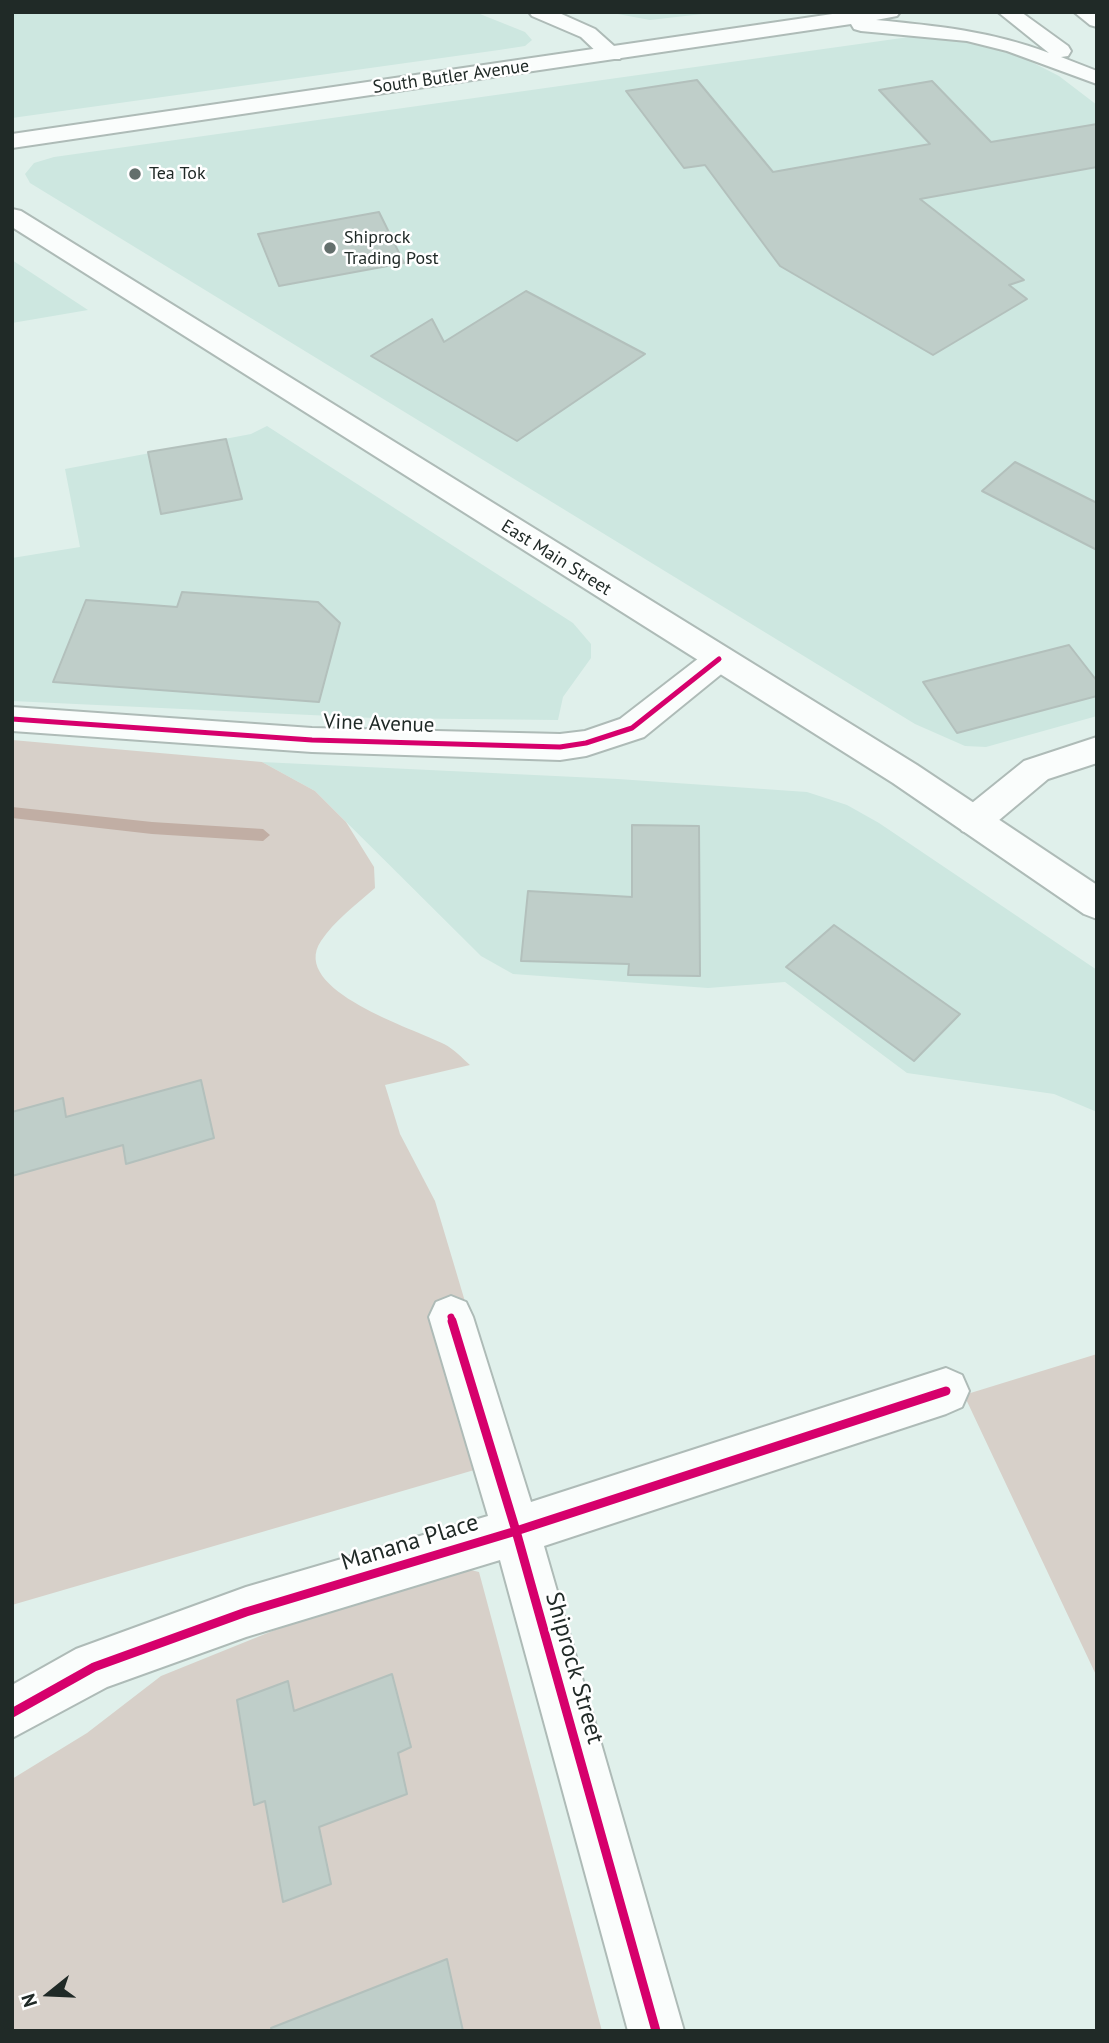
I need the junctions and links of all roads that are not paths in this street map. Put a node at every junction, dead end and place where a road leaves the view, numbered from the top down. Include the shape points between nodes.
1 (539, 12) edge
2 (890, 12) edge
3 (1008, 12) edge
4 (1084, 12) edge
5 (1097, 21) edge
6 (824, 23) junction
7 (612, 54) junction
8 (1096, 78) edge
9 (12, 141) edge
10 (12, 216) edge
11 (719, 659) junction
12 (12, 719) edge
13 (1097, 750) edge
14 (974, 821) junction
15 (1097, 904) edge
16 (451, 1317) dead end
17 (946, 1391) dead end
18 (516, 1531) junction
19 (12, 1713) edge
20 (656, 2031) edge

1 - 7 main road via 588,33
2 - 6 main road, South Butler Avenue
3 - 8 main road
4 - 5 main road
6 - 7 main road, South Butler Avenue
6 - 8 main road via 967,35
7 - 9 main road, South Butler Avenue
10 - 11 main road, East Main Street
11 - 12 main road, Vine Avenue via 632,728 570,747 313,740
11 - 14 main road, East Main Street
13 - 14 main road via 1036,770
14 - 15 main road, East Main Street
16 - 18 main road, Shiprock Street
17 - 18 main road, Manana Place
18 - 19 main road, Manana Place via 220,1621 94,1667
18 - 20 main road, Shiprock Street

